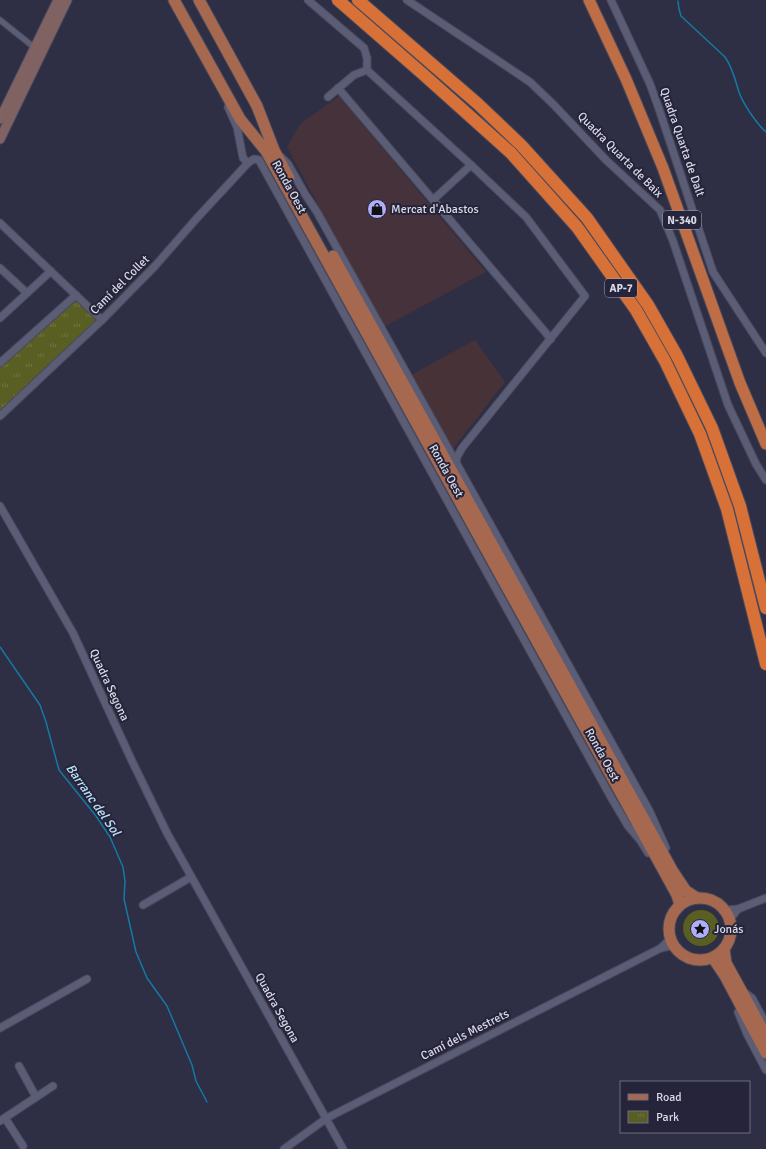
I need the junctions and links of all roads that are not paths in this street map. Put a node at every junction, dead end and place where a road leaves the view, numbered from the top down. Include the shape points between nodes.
1 (58, 0) edge
2 (67, 0) edge
3 (174, 0) edge
4 (199, 0) edge
5 (308, 0) edge
6 (338, 0) edge
7 (358, 0) edge
8 (407, 0) edge
9 (589, 0) edge
10 (611, 0) edge
11 (0, 20) edge
12 (35, 48) junction
13 (367, 70) junction
14 (221, 84) junction
15 (338, 88) junction
16 (328, 97) dead end
17 (0, 119) edge
18 (0, 139) edge
19 (274, 150) junction
20 (248, 163) junction
21 (472, 165) junction
22 (434, 199) junction
23 (0, 223) edge
24 (0, 268) edge
25 (50, 271) junction
26 (27, 293) junction
27 (76, 295) junction
28 (0, 318) edge
29 (102, 320) junction
30 (551, 339) junction
31 (766, 353) edge
32 (0, 363) edge
33 (0, 416) edge
34 (766, 444) edge
35 (447, 446) junction
36 (462, 448) junction
37 (456, 463) junction
38 (766, 480) edge
39 (0, 506) edge
40 (766, 608) edge
41 (766, 664) edge
42 (669, 871) junction
43 (191, 877) junction
44 (697, 898) junction
45 (766, 898) edge
46 (143, 905) dead end
47 (680, 905) junction
48 (728, 914) junction
49 (672, 942) junction
50 (724, 949) junction
51 (713, 958) junction
52 (87, 978) dead end
53 (735, 989) junction
54 (766, 1024) edge
55 (0, 1028) edge
56 (766, 1036) edge
57 (766, 1053) edge
58 (19, 1066) dead end
59 (766, 1070) edge
60 (54, 1086) dead end
61 (36, 1097) junction
62 (327, 1118) junction
63 (2, 1119) edge
64 (23, 1146) dead end
65 (284, 1149) edge
66 (343, 1149) edge

1 - 12 main road
2 - 18 main road
3 - 14 main road, Ronda Oest
4 - 19 main road, Ronda Oest via 258,106
5 - 13 street via 364,48
6 - 41 highway, AP-7 via 511,153 577,227 636,310 665,361 700,434 727,509
7 - 40 highway, AP-7 via 478,104 521,145 587,218 648,305 677,356 712,428 740,506
8 - 38 street, Quadra Quarta de Baix via 530,82 606,160 660,210 673,241 728,405
9 - 34 highway, N-340 via 626,79 663,168 740,383
10 - 31 street, Quadra Quarta de Dalt via 650,84 713,272
11 - 12 street
12 - 17 main road
13 - 15 street via 354,75
13 - 21 street
14 - 20 street, Ronda Oest via 237,127 243,158
14 - 42 main road, Ronda Oest via 240,119 266,151
15 - 16 street
15 - 22 street
19 - 35 street, Ronda Oest via 288,164 317,212
19 - 42 main road, Ronda Oest
20 - 29 street, Camí del Collet via 155,266
20 - 42 street, Ronda Oest via 254,159 259,160 628,826 649,856
21 - 22 street
21 - 30 street via 526,217 585,296
22 - 30 street
23 - 25 street
24 - 26 street
25 - 26 street
25 - 27 street
26 - 28 street
27 - 29 street
27 - 32 street
29 - 33 street, Camí del Collet
30 - 36 street
35 - 36 street
35 - 37 street, Ronda Oest
36 - 37 street
37 - 42 street, Ronda Oest via 650,812 665,847
39 - 43 street, Quadra Segona via 73,633 131,759
42 - 44 main road, Ronda Oest via 686,891
42 - 47 main road, Ronda Oest
43 - 46 street
43 - 62 street, Quadra Segona
44 - 47 main road
44 - 48 main road via 714,901
45 - 48 street
47 - 49 main road via 669,925
48 - 50 main road via 732,934
49 - 51 main road via 683,955 692,959
49 - 62 street, Camí dels Mestrets
50 - 51 main road
50 - 53 main road
51 - 53 main road
52 - 55 street
53 - 54 street via 752,998
53 - 56 main road
53 - 57 main road
53 - 59 street via 735,1005
58 - 61 street
60 - 61 street
61 - 63 street
62 - 65 street, Camí dels Mestrets
62 - 66 street, Quadra Segona
63 - 64 street

